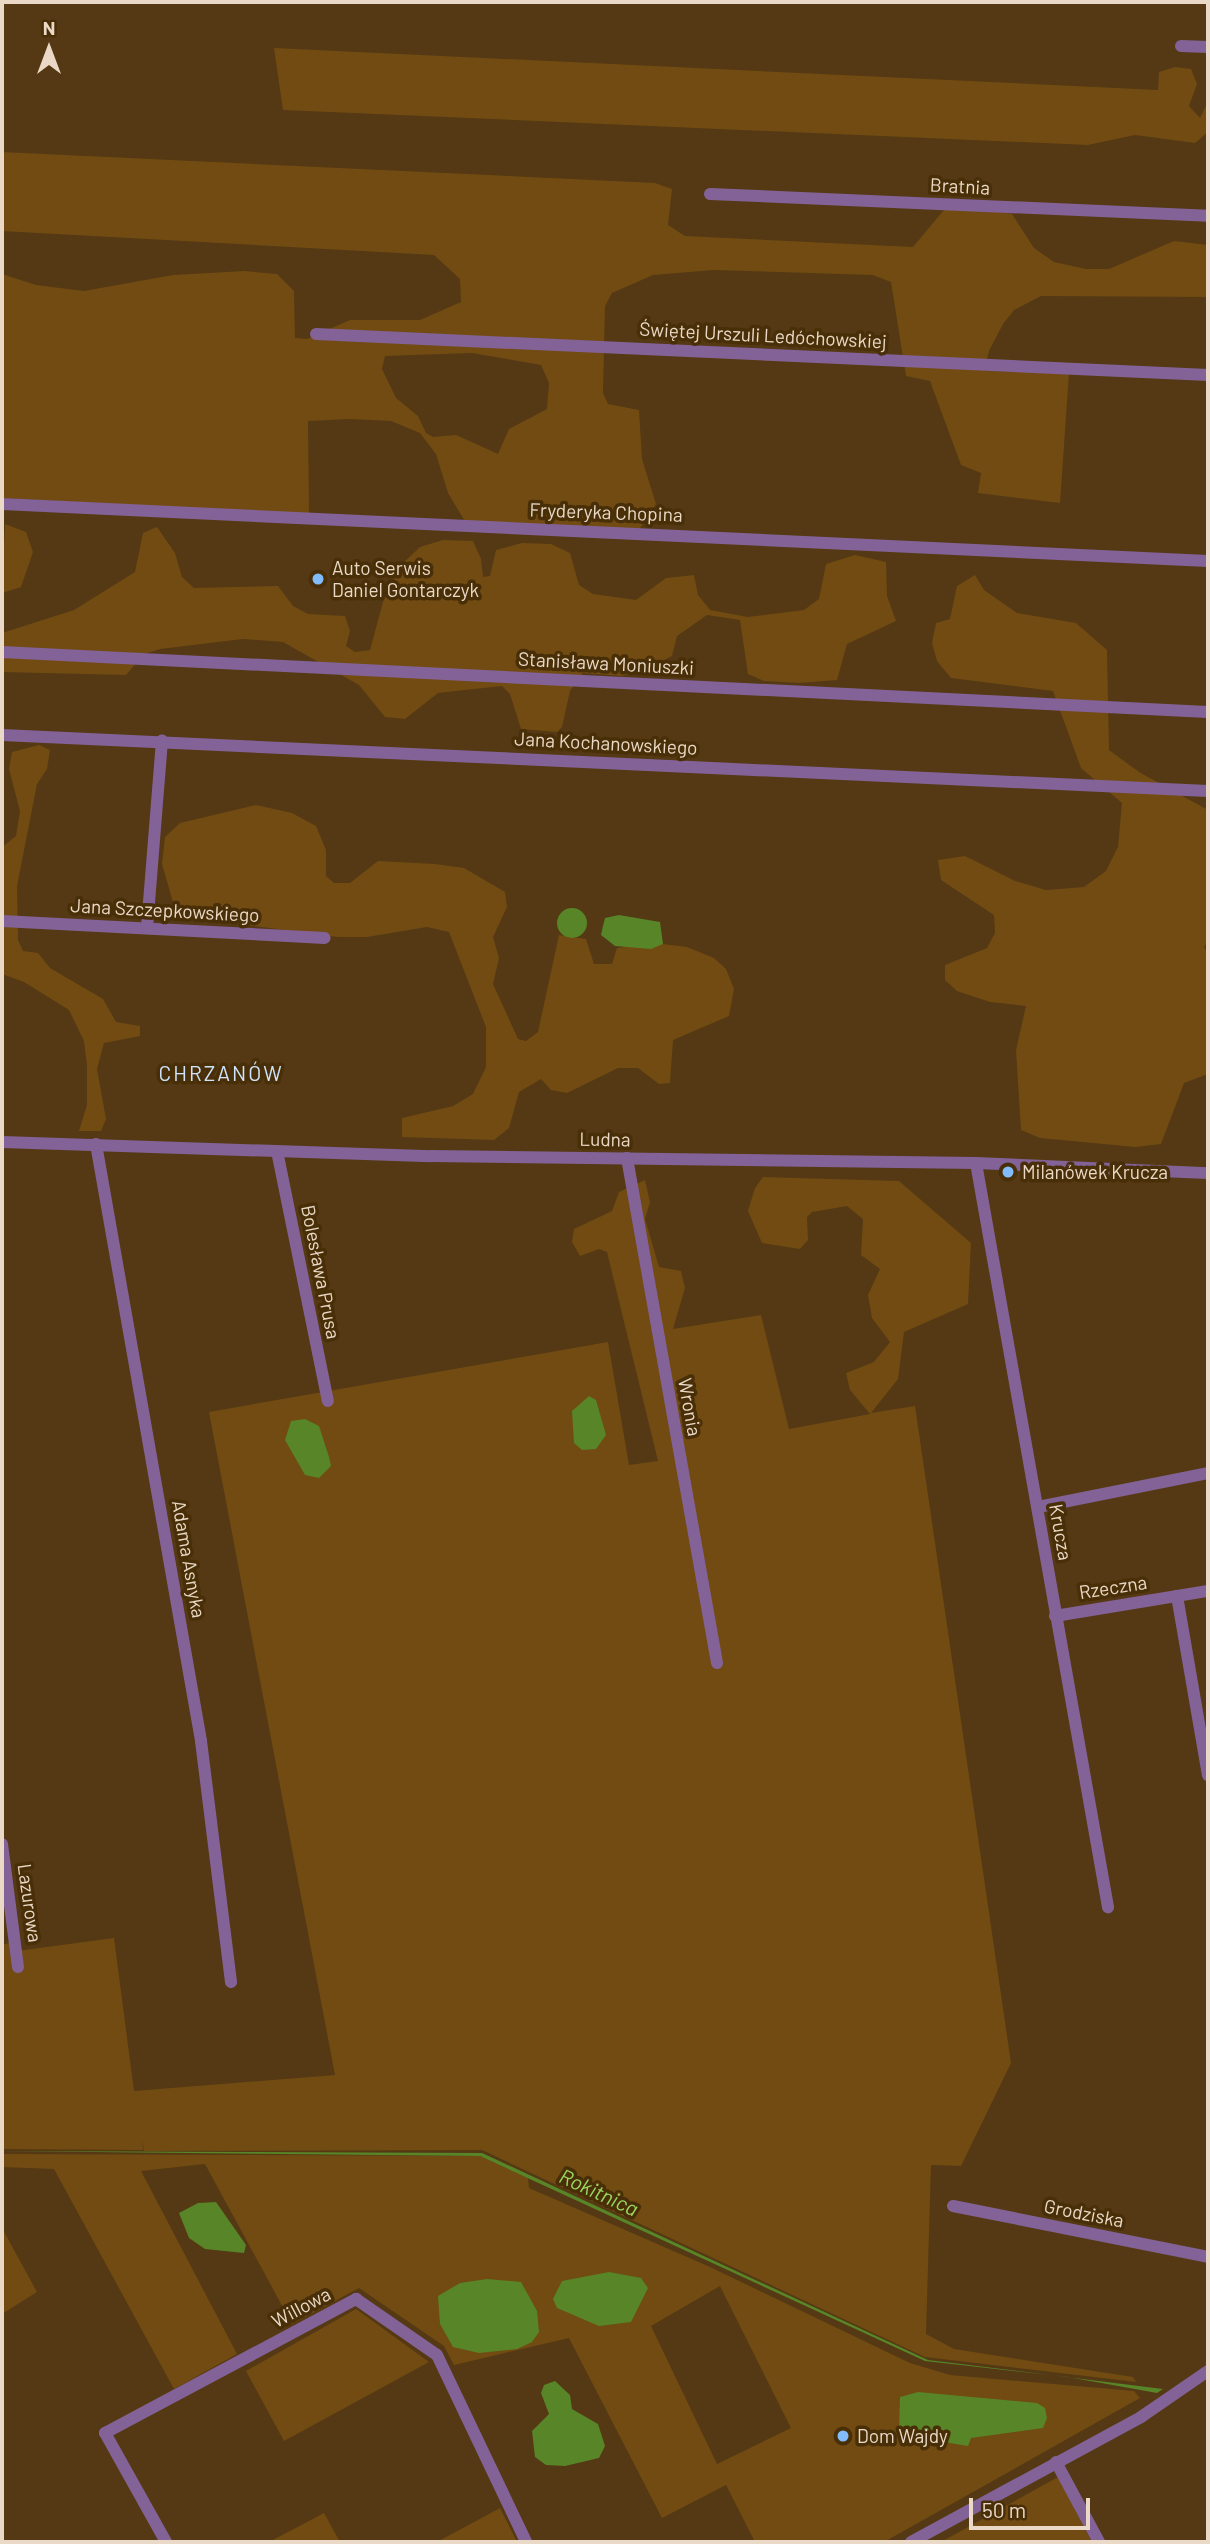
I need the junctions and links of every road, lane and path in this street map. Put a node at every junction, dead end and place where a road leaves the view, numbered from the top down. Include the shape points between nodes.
1 (1181, 46) dead end
2 (1208, 47) edge
3 (710, 194) dead end
4 (1208, 216) edge
5 (316, 334) dead end
6 (1208, 375) edge
7 (2, 504) edge
8 (1208, 561) edge
9 (2, 652) edge
10 (1208, 712) edge
11 (2, 735) edge
12 (162, 741) junction
13 (1208, 791) edge
14 (2, 921) edge
15 (147, 928) junction
16 (325, 938) dead end
17 (2, 1142) edge
18 (96, 1144) junction
19 (277, 1151) junction
20 (626, 1158) junction
21 (976, 1163) junction
22 (1208, 1173) edge
23 (328, 1401) dead end
24 (1208, 1473) edge
25 (1038, 1507) junction
26 (1208, 1591) edge
27 (1177, 1596) junction
28 (1055, 1616) junction
29 (717, 1663) dead end
30 (1208, 1775) edge
31 (2, 1844) edge
32 (1108, 1907) dead end
33 (18, 1967) dead end
34 (231, 1982) dead end
35 (953, 2206) dead end
36 (1208, 2257) edge
37 (1208, 2371) edge
38 (1056, 2462) junction
39 (166, 2542) edge
40 (526, 2542) edge
41 (911, 2542) edge
42 (1099, 2542) edge

1 - 2 street
3 - 4 street, Bratnia
5 - 6 street, Świętej Urszuli Ledóchowskiej
7 - 8 street, Fryderyka Chopina
9 - 10 street, Stanisława Moniuszki
11 - 12 street, Jana Kochanowskiego
12 - 13 street, Jana Kochanowskiego
12 - 15 street
14 - 15 street, Jana Szczepkowskiego
15 - 16 street, Jana Szczepkowskiego
17 - 18 street, Ludna
18 - 19 street, Ludna
18 - 34 street, Adama Asnyka via 201,1741
19 - 20 street, Ludna
19 - 23 street, Bolesława Prusa
20 - 21 street, Ludna
20 - 29 street, Wronia
21 - 22 street, Ludna
21 - 25 street, Krucza
24 - 25 street
25 - 28 street, Krucza
26 - 27 street, Rzeczna
27 - 28 street, Rzeczna
27 - 30 street, Rzeczna
28 - 32 street, Krucza
31 - 33 street, Lazurowa
35 - 36 street, Grodziska
37 - 38 street via 1141,2417
38 - 41 street
38 - 42 street
39 - 40 street, Willowa via 105,2434 356,2299 437,2355

